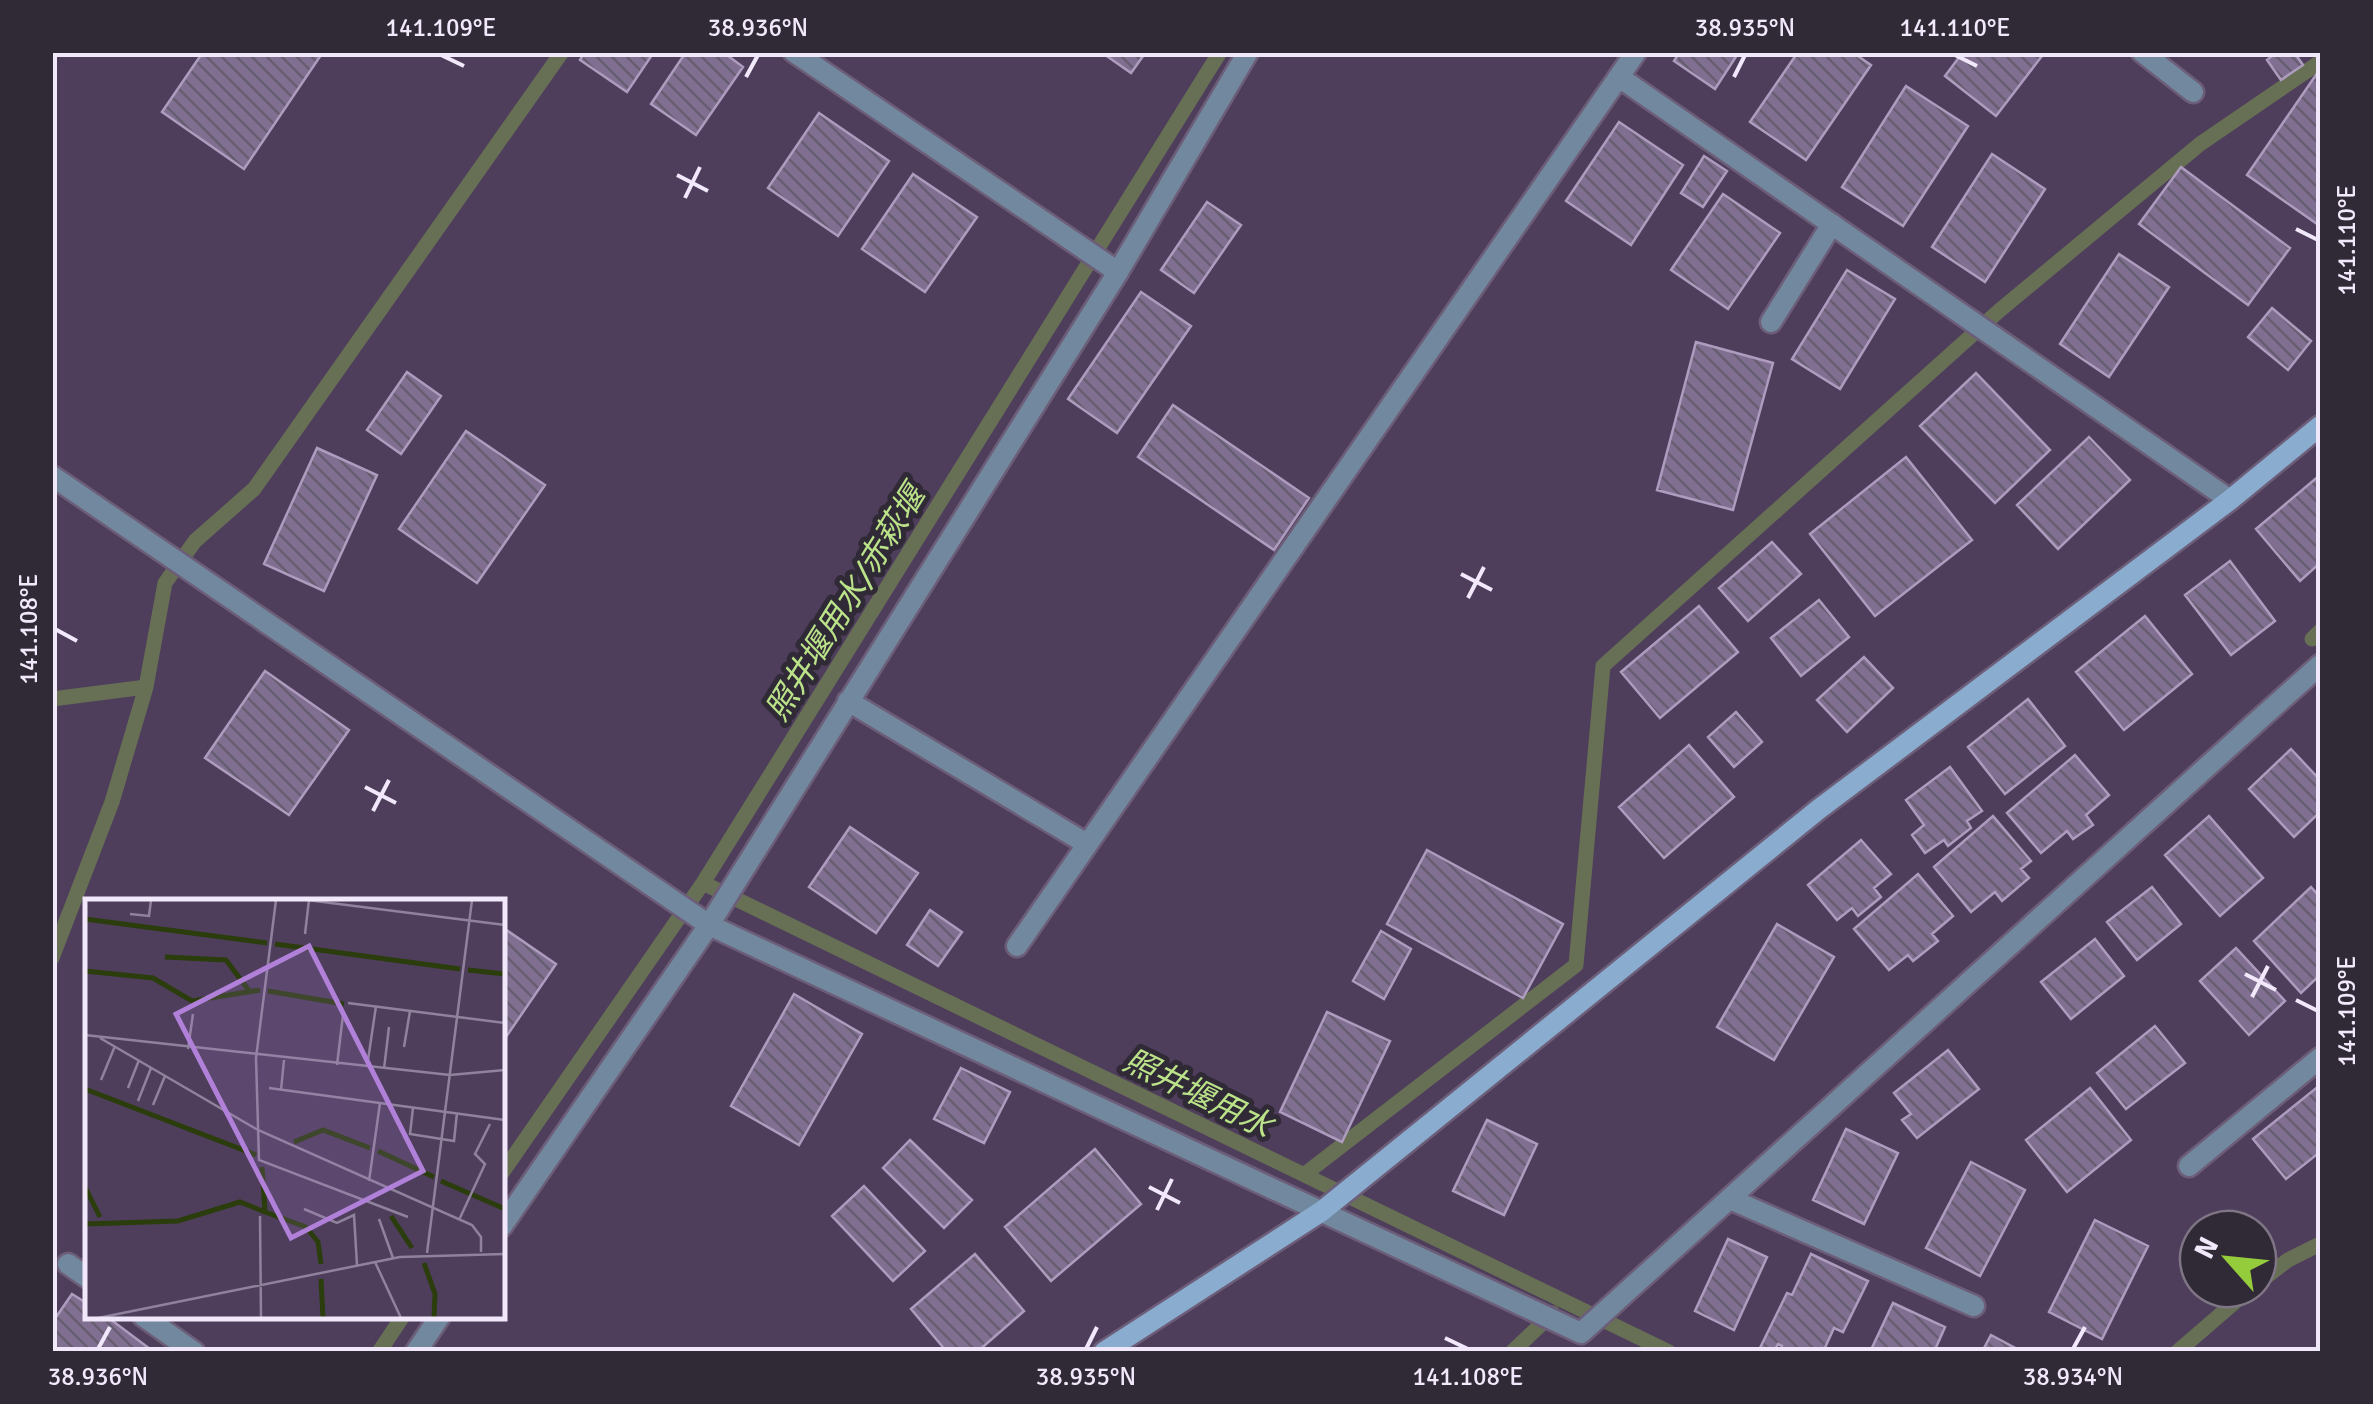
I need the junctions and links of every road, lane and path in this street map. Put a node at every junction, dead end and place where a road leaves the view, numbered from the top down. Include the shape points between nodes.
1 (794, 52) edge
2 (1248, 52) edge
3 (1636, 52) edge
4 (2142, 52) edge
5 (1620, 77) junction
6 (2194, 92) dead end
7 (1832, 224) junction
8 (1118, 272) junction
9 (1771, 322) dead end
10 (2320, 426) edge
11 (52, 476) edge
12 (2230, 500) junction
13 (2320, 665) edge
14 (848, 701) junction
15 (1087, 844) junction
16 (709, 924) junction
17 (1017, 946) dead end
18 (2320, 1058) edge
19 (2189, 1166) dead end
20 (1730, 1199) junction
21 (1322, 1211) junction
22 (505, 1222) edge
23 (68, 1264) dead end
24 (85, 1276) edge
25 (1974, 1306) dead end
26 (147, 1319) edge
27 (438, 1319) edge
28 (194, 1352) edge
29 (416, 1352) edge
30 (1104, 1352) edge

1 - 8 street
2 - 8 street
3 - 5 street
4 - 6 street
5 - 7 street
5 - 15 street
7 - 9 street
7 - 12 street
8 - 14 street
10 - 12 street
11 - 16 street
12 - 21 street via 1819,809
13 - 20 street
14 - 15 street
14 - 16 street
15 - 17 street
16 - 21 street
16 - 22 street
18 - 19 street
20 - 21 street via 1580,1333
20 - 25 street
21 - 30 street
23 - 24 street
26 - 28 street
27 - 29 street

